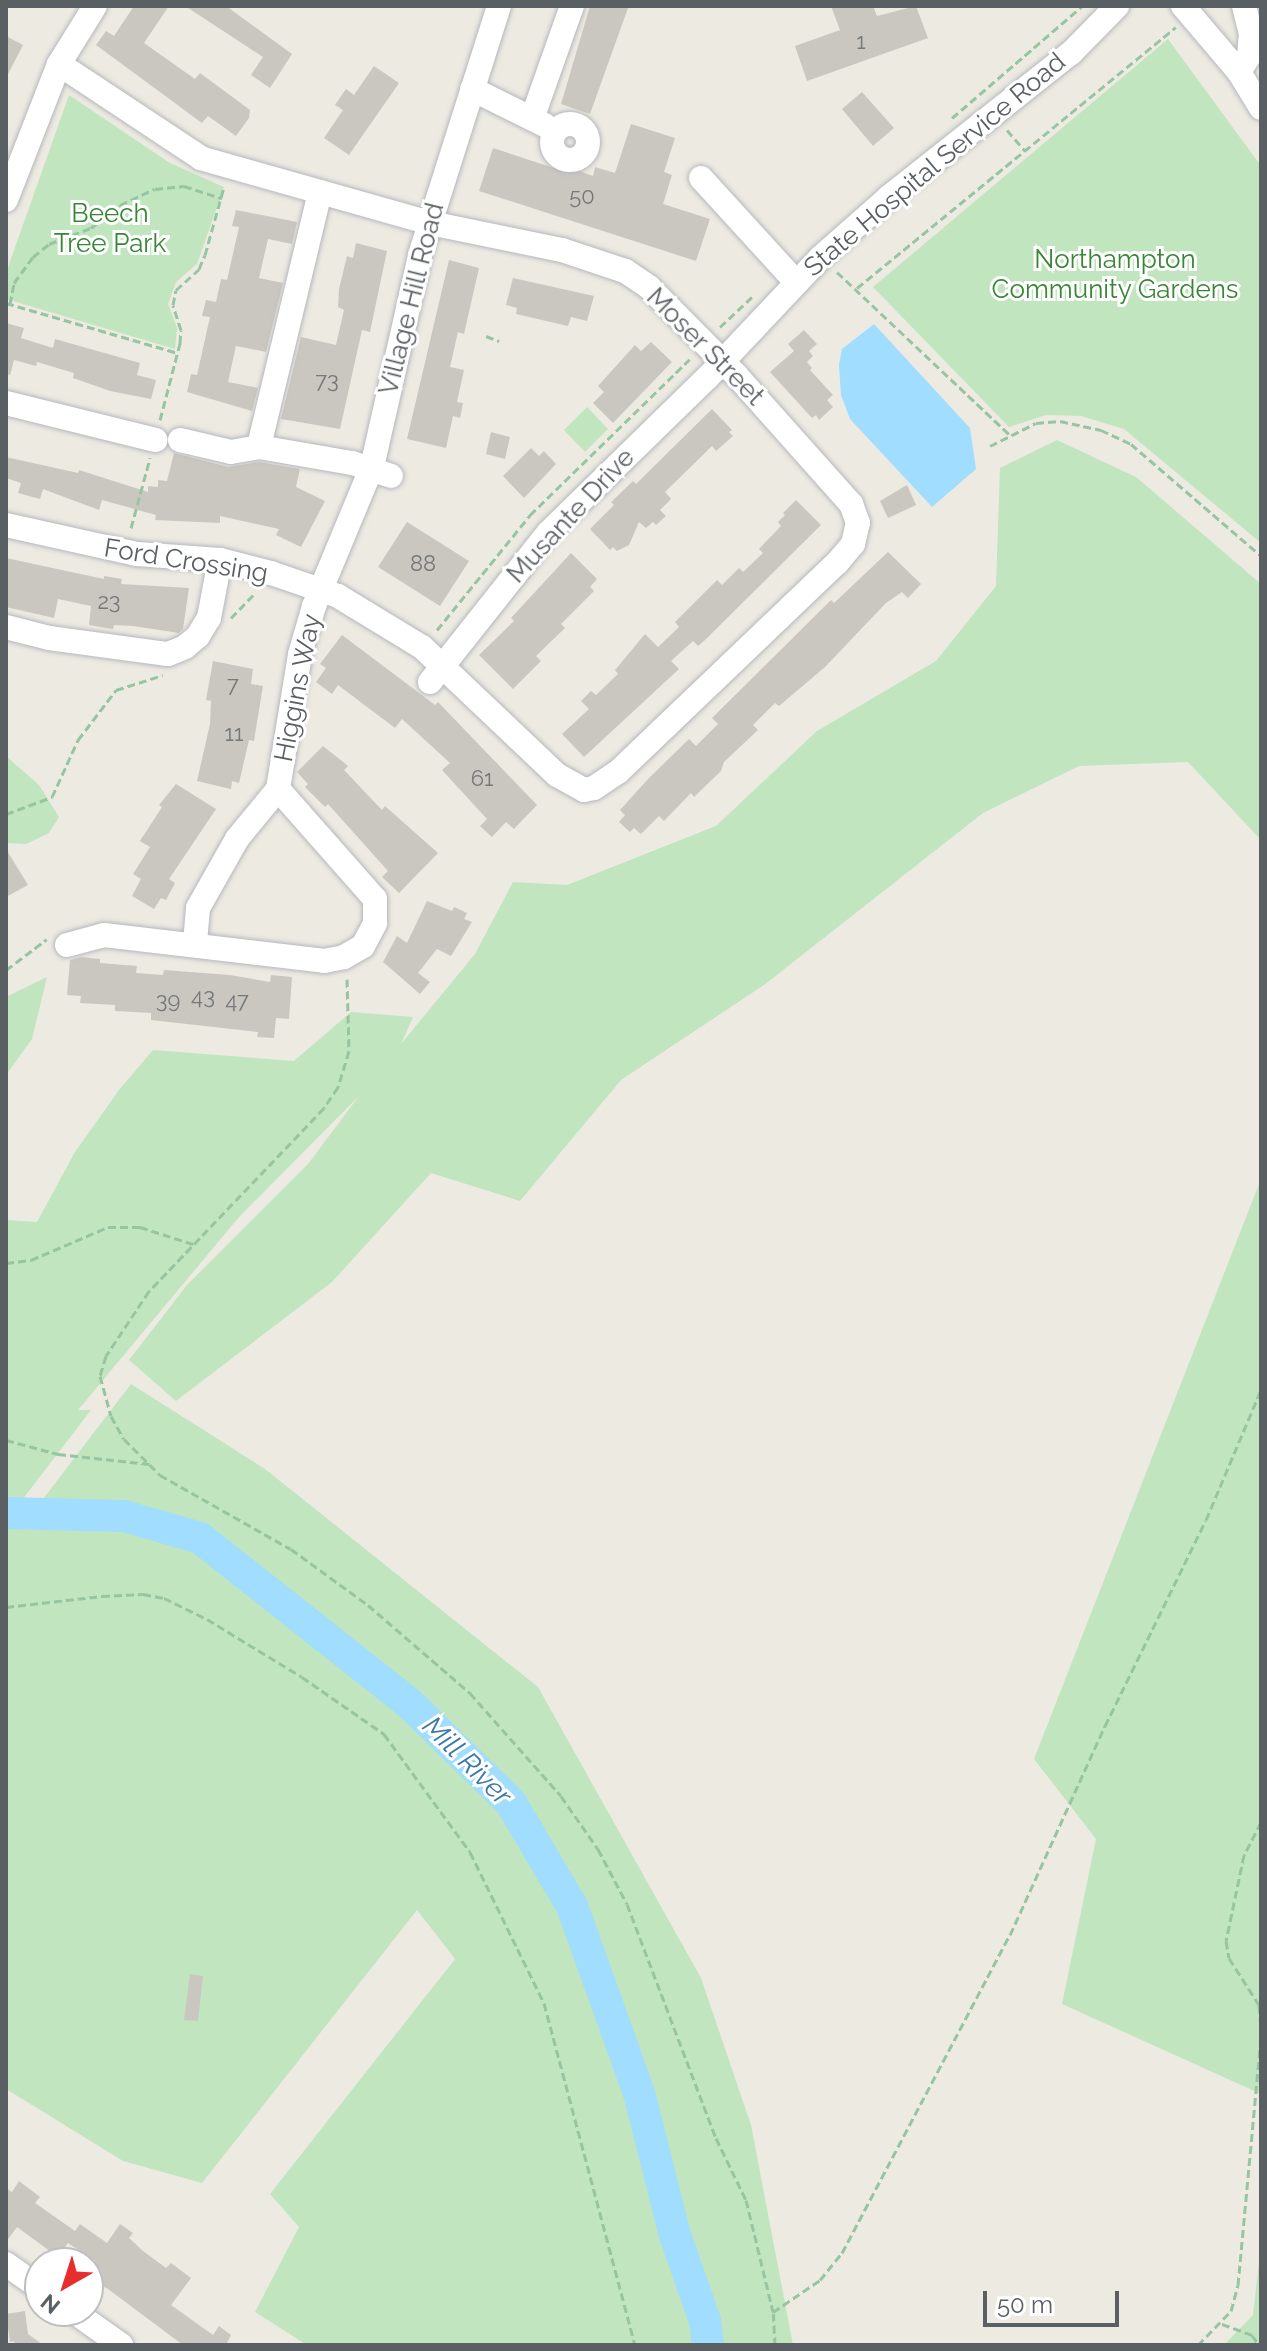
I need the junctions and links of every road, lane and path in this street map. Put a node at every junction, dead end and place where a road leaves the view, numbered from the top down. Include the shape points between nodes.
1 (95, 6) edge
2 (499, 6) edge
3 (572, 6) edge
4 (1117, 6) edge
5 (1244, 6) edge
6 (1187, 10) edge
7 (59, 64) junction
8 (1239, 72) junction
9 (472, 89) junction
10 (1261, 108) edge
11 (533, 116) junction
12 (555, 132) dead end
13 (701, 178) dead end
14 (224, 187) dead end
15 (320, 192) junction
16 (222, 198) junction
17 (6, 200) edge
18 (430, 223) junction
19 (796, 282) junction
20 (8, 303) edge
21 (486, 336) dead end
22 (499, 341) dead end
23 (178, 353) junction
24 (723, 361) junction
25 (6, 403) edge
26 (1009, 434) junction
27 (155, 440) junction
28 (180, 440) dead end
29 (990, 446) dead end
30 (259, 447) junction
31 (381, 472) junction
32 (6, 525) edge
33 (131, 528) dead end
34 (1261, 556) edge
35 (220, 560) junction
36 (262, 588) dead end
37 (321, 589) junction
38 (226, 624) dead end
39 (6, 627) edge
40 (437, 673) junction
41 (167, 674) dead end
42 (278, 789) junction
43 (584, 790) joint
44 (6, 814) edge
45 (57, 942) joint
46 (195, 943) junction
47 (344, 957) junction
48 (6, 970) edge
49 (193, 1244) junction
50 (6, 1263) edge
51 (1261, 1390) edge
52 (6, 1440) edge
53 (149, 1464) junction
54 (6, 1607) edge
55 (1261, 1822) edge
56 (1261, 2027) edge
57 (1261, 2035) edge
58 (6, 2264) edge
59 (24, 2277) edge
60 (773, 2312) junction
61 (1221, 2324) junction
62 (96, 2327) edge
63 (121, 2345) edge
64 (635, 2345) edge
65 (775, 2345) edge
66 (1198, 2345) edge
67 (1259, 2345) edge

1 - 7 street
2 - 9 street, Village Hill Road
3 - 11 street
4 - 19 street, State Hospital Service Road via 1071,53 889,197
5 - 8 street via 1251,34 1249,56
6 - 8 street
6 - 26 path via 857,288
7 - 15 street, Moser Street via 201,158
7 - 17 street
8 - 10 street
9 - 11 street
9 - 18 street, Village Hill Road
11 - 12 street
13 - 19 street
14 - 16 path
15 - 18 street, Moser Street
15 - 30 street
16 - 20 path via 184,186 155,189 120,205 91,228 49,244 33,257 14,283
16 - 23 path via 199,269 176,290
18 - 24 street, Moser Street via 562,250 625,271 649,287
18 - 31 street, Village Hill Road
19 - 24 street, State Hospital Service Road
20 - 23 path
21 - 22 path
23 - 27 path
24 - 40 street, Musante Drive via 549,532
24 - 43 street, Moser Street via 851,504 858,523 853,544 618,772
25 - 27 street
26 - 29 path
26 - 34 path via 1060,421 1101,430 1131,444
27 - 33 path
28 - 30 street via 231,452
30 - 31 street
31 - 37 street, Village Hill Road
32 - 35 street, Ford Crossing via 137,554
35 - 37 street, Ford Crossing
35 - 39 street via 209,618 198,636 168,654
36 - 38 path
37 - 40 street, Ford Crossing via 422,647
37 - 42 street, Higgins Way via 300,654
40 - 43 street, Ford Crossing via 557,775
41 - 44 path via 116,690 78,740 52,797
42 - 46 street, Higgins Way via 237,839 198,908
42 - 47 street, Higgins Way via 375,899 375,923 363,946
45 - 46 street via 104,935
45 - 48 path
46 - 47 street via 324,961
47 - 49 path via 349,1051 338,1087
49 - 50 path via 140,1227 108,1227 31,1260
49 - 53 path via 149,1291 106,1356 100,1376 111,1416 124,1439
51 - 60 path via 1206,1520 1010,1935 872,2199 820,2280
52 - 53 path via 58,1454
53 - 60 path via 291,1549 368,1605 470,1693 561,1796 627,1904 716,2138 746,2200
54 - 64 path via 102,1596 164,1598 275,1660 384,1734 470,1852 544,2003
55 - 56 path via 1244,1855 1226,1941 1229,1958 1259,2005
57 - 61 path via 1238,2285
58 - 59 street
60 - 65 path
61 - 66 path
61 - 67 path via 1252,2335
62 - 63 street

